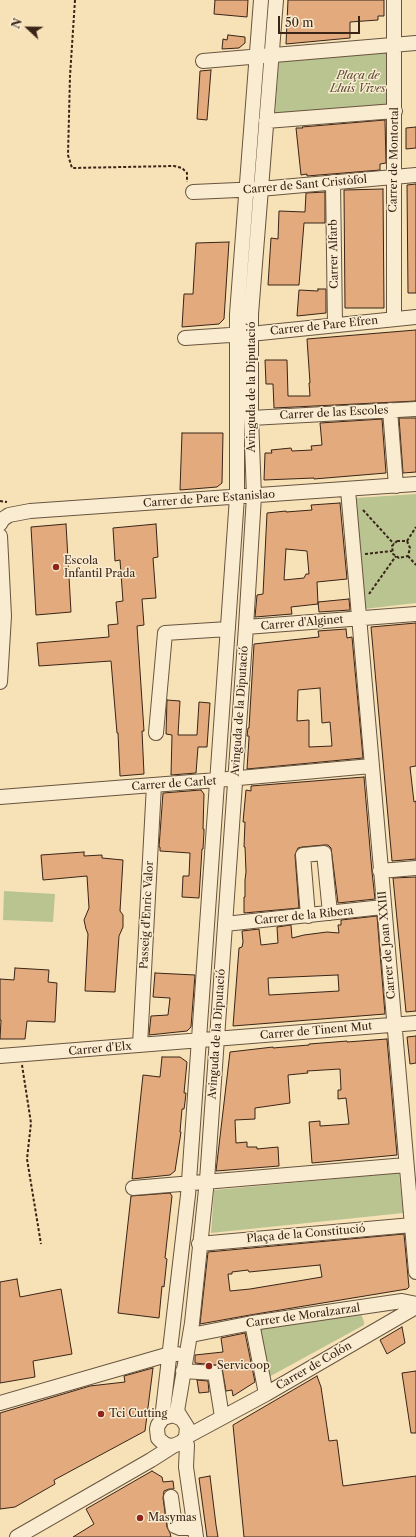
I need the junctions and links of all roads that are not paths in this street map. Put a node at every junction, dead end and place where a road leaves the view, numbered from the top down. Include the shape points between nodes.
1 (262, 0) edge
2 (276, 0) edge
3 (394, 0) edge
4 (416, 43) edge
5 (394, 45) junction
6 (271, 55) junction
7 (257, 56) junction
8 (203, 61) dead end
9 (395, 111) junction
10 (266, 121) junction
11 (416, 175) edge
12 (394, 177) junction
13 (333, 182) junction
14 (253, 189) junction
15 (193, 192) road end
16 (416, 317) edge
17 (394, 319) junction
18 (335, 325) junction
19 (251, 333) junction
20 (236, 334) junction
21 (185, 338) dead end
22 (416, 409) edge
23 (390, 410) junction
24 (251, 418) junction
25 (416, 484) edge
26 (396, 486) junction
27 (348, 490) junction
28 (254, 496) junction
29 (237, 497) junction
30 (1, 521) edge
31 (0, 536) edge
32 (358, 612) junction
33 (416, 614) edge
34 (246, 627) junction
35 (228, 629) junction
36 (0, 682) edge
37 (156, 733) dead end
38 (372, 766) junction
39 (235, 778) junction
40 (217, 780) junction
41 (154, 785) junction
42 (0, 797) edge
43 (416, 868) edge
44 (380, 871) junction
45 (384, 907) junction
46 (330, 913) junction
47 (308, 916) junction
48 (225, 924) junction
49 (416, 1023) edge
50 (394, 1025) junction
51 (217, 1039) junction
52 (200, 1040) junction
53 (140, 1045) junction
54 (0, 1056) edge
55 (406, 1165) junction
56 (207, 1180) junction
57 (189, 1183) junction
58 (133, 1188) dead end
59 (412, 1225) junction
60 (200, 1244) junction
61 (416, 1272) edge
62 (416, 1306) edge
63 (252, 1323) junction
64 (190, 1335) junction
65 (170, 1354) junction
66 (184, 1367) junction
67 (266, 1394) junction
68 (0, 1403) edge
69 (163, 1418) junction
70 (217, 1420) junction
71 (184, 1421) junction
72 (176, 1442) junction
73 (171, 1497) dead end
74 (196, 1533) edge
75 (17, 1537) edge

1 - 7 street, Avinguda de la Diputació
2 - 6 street, Avinguda de la Diputació
3 - 5 street, Carrer de Montortal
4 - 5 street
5 - 6 street
5 - 9 street, Carrer de Montortal
6 - 7 street
6 - 10 street, Avinguda de la Diputació
7 - 8 street
7 - 14 street, Avinguda de la Diputació
9 - 10 street
9 - 12 street, Carrer de Montortal
10 - 14 street, Avinguda de la Diputació
11 - 12 street, Carrer de Sant Cristòfol
12 - 13 street, Carrer de Sant Cristòfol
12 - 17 street, Carrer de Montortal
13 - 14 street, Carrer de Sant Cristòfol
13 - 18 street, Carrer Alfarb
14 - 15 street, Carrer de Sant Cristòfol
14 - 19 street, Avinguda de la Diputació
14 - 20 street, Avinguda de la Diputació
16 - 17 street, Carrer de Pare Efren
17 - 18 street, Carrer de Pare Efren
18 - 19 street, Carrer de Pare Efren
19 - 20 street, Carrer de Pare Efren
19 - 24 street, Avinguda de la Diputació
20 - 21 street, Carrer de Pare Efren
20 - 29 street, Avinguda de la Diputació
22 - 23 street, Carrer de las Escoles
23 - 24 street, Carrer de las Escoles
23 - 26 street
24 - 28 street, Avinguda de la Diputació
25 - 26 street, Carrer de Pare Estanislao
26 - 27 street, Carrer de Pare Estanislao
27 - 28 street, Carrer de Pare Estanislao
27 - 32 street, Carrer de Joan XXIII
28 - 29 street, Carrer de Pare Estanislao
28 - 34 street, Avinguda de la Diputació
29 - 30 street, Carrer de Pare Estanislao via 30,511 9,515
29 - 35 street, Avinguda de la Diputació
31 - 36 street via 4,616
32 - 33 street, Carrer d'Alginet
32 - 34 street, Carrer d'Alginet
32 - 38 street, Carrer de Joan XXIII
34 - 39 street, Avinguda de la Diputació
35 - 37 street via 165,633
35 - 40 street, Avinguda de la Diputació
38 - 39 street, Carrer de Carlet
38 - 44 street, Carrer de Joan XXIII
39 - 40 street, Carrer de Carlet
39 - 48 street, Avinguda de la Diputació
40 - 41 street, Carrer de Carlet
40 - 52 street, Avinguda de la Diputació
41 - 42 street, Carrer de Carlet
41 - 53 street, Passeig d'Enric Valor
43 - 44 street
44 - 45 street, Carrer de Joan XXIII
45 - 46 street, Carrer de la Ribera
45 - 50 street, Carrer de Joan XXIII
46 - 47 street, Carrer de la Ribera
46 - 47 street via 324,853 303,856
47 - 48 street, Carrer de la Ribera
48 - 51 street, Avinguda de la Diputació
49 - 50 street, Carrer de Tinent Mut
50 - 51 street, Carrer de Tinent Mut
50 - 55 street, Carrer de Joan XXIII
51 - 52 street, Carrer de Tinent Mut
51 - 56 street, Avinguda de la Diputació
52 - 53 street, Carrer d'Elx
52 - 57 street, Avinguda de la Diputació
53 - 54 street, Carrer d'Elx
55 - 56 street
55 - 59 street, Carrer de Joan XXIII
56 - 57 street
56 - 60 street, Avinguda de la Diputació
57 - 58 street
57 - 65 street, Avinguda de la Diputació
59 - 60 street, Plaça de la Constitució
59 - 61 street, Carrer de Joan XXIII
60 - 64 street, Avinguda de la Diputació
62 - 63 street, Carrer de Moralzarzal via 402,1301
62 - 67 street, Carrer de Colón
63 - 64 street, Carrer de Moralzarzal
63 - 67 street
64 - 66 street, Avinguda de la Diputació
65 - 66 street via 180,1353
65 - 68 street
65 - 69 street, Avinguda de la Diputació
66 - 70 street via 216,1373
66 - 71 street, Avinguda de la Diputació via 177,1411
67 - 70 street, Carrer de Colón
69 - 71 street via 173,1415
69 - 72 street via 158,1425 158,1438
70 - 71 street
70 - 72 street, Carrer de Colón
71 - 72 street via 187,1427
72 - 74 street via 187,1445 186,1466
72 - 75 street, Carrer de Colón via 151,1460
73 - 74 street via 175,1526

